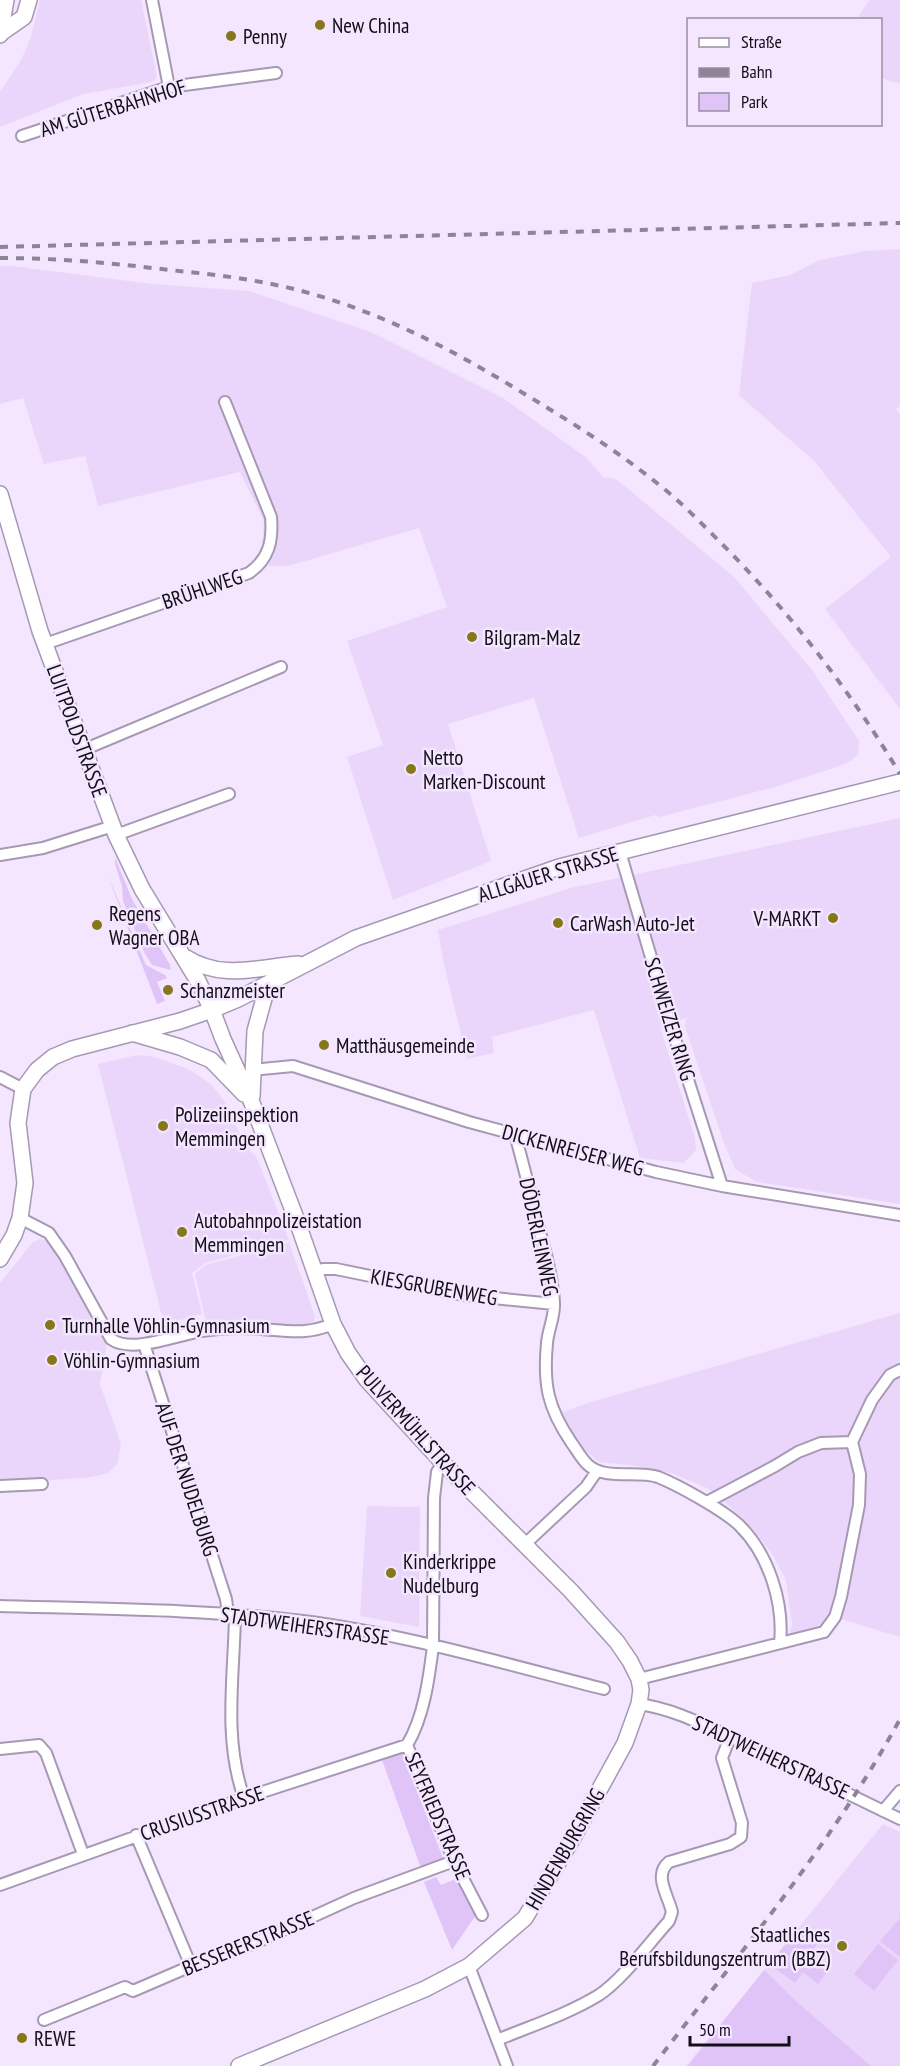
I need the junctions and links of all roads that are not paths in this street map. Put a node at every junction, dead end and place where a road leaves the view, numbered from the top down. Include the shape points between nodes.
1 (6, 0) edge
2 (29, 0) edge
3 (152, 0) edge
4 (0, 34) edge
5 (276, 73) dead end
6 (169, 87) junction
7 (22, 136) dead end
8 (225, 402) dead end
9 (0, 494) edge
10 (45, 644) junction
11 (281, 667) dead end
12 (83, 750) junction
13 (900, 782) edge
14 (229, 794) dead end
15 (114, 830) junction
16 (620, 852) junction
17 (0, 855) edge
18 (183, 955) junction
19 (304, 964) junction
20 (268, 984) junction
21 (212, 1010) junction
22 (132, 1034) junction
23 (252, 1070) junction
24 (0, 1077) edge
25 (23, 1089) junction
26 (252, 1103) junction
27 (515, 1134) junction
28 (722, 1186) junction
29 (900, 1215) edge
30 (20, 1218) junction
31 (0, 1259) edge
32 (314, 1272) junction
33 (554, 1304) junction
34 (333, 1324) junction
35 (144, 1344) junction
36 (900, 1370) edge
37 (852, 1442) junction
38 (443, 1463) junction
39 (597, 1471) junction
40 (42, 1484) dead end
41 (0, 1486) edge
42 (707, 1502) junction
43 (524, 1545) junction
44 (0, 1605) edge
45 (231, 1614) junction
46 (780, 1643) junction
47 (433, 1646) junction
48 (639, 1679) junction
49 (604, 1689) dead end
50 (639, 1704) junction
51 (730, 1737) junction
52 (407, 1745) junction
53 (0, 1749) edge
54 (900, 1791) edge
55 (244, 1798) junction
56 (883, 1811) junction
57 (900, 1820) edge
58 (136, 1835) junction
59 (83, 1854) junction
60 (454, 1861) junction
61 (0, 1885) edge
62 (483, 1915) dead end
63 (191, 1966) junction
64 (469, 1966) junction
65 (44, 2020) dead end
66 (497, 2040) junction
67 (239, 2066) edge
68 (507, 2066) edge

1 - 4 main road
2 - 4 main road via 24,17
3 - 6 street
5 - 6 street, AM GÜTERBAHNHOF
6 - 7 street, AM GÜTERBAHNHOF
8 - 10 street, BRÜHLWEG via 271,517 268,553 259,566 249,573
9 - 10 main road, LUITPOLDSTRASSE
10 - 12 main road, LUITPOLDSTRASSE
11 - 12 street
12 - 15 main road, LUITPOLDSTRASSE
13 - 16 main road, ALLGÄUER STRASSE
14 - 15 street
15 - 17 street
15 - 18 main road, LUITPOLDSTRASSE via 146,896
16 - 19 main road, ALLGÄUER STRASSE via 559,867 406,919
16 - 28 street, SCHWEIZER RING
18 - 19 main road via 199,966 233,972
18 - 21 main road, LUITPOLDSTRASSE
19 - 20 main road, ALLGÄUER STRASSE
20 - 21 main road, ALLGÄUER STRASSE
20 - 23 main road via 255,1031
21 - 22 main road, ALLGÄUER STRASSE
21 - 26 main road, PULVERMÜHLSTRASSE
22 - 25 main road, ALLGÄUER STRASSE via 53,1057
22 - 26 main road via 211,1060
23 - 26 main road
23 - 27 street, DICKENREISER WEG via 293,1066
24 - 25 street
25 - 30 main road via 18,1123 25,1183
26 - 32 main road, PULVERMÜHLSTRASSE
27 - 28 street, DICKENREISER WEG
27 - 33 street, DÖDERLEINWEG via 548,1262
28 - 29 street, DICKENREISER WEG
30 - 31 main road
30 - 35 street via 49,1233 111,1339 122,1345
32 - 33 street, KIESGRUBENWEG via 336,1269 463,1295
32 - 34 main road, PULVERMÜHLSTRASSE
33 - 39 street, DÖDERLEINWEG via 547,1342 548,1396 557,1421
34 - 35 street via 297,1333 240,1328 202,1331
34 - 38 main road, PULVERMÜHLSTRASSE via 367,1380
35 - 45 street, AUF DER NUDELBURG
36 - 37 street via 890,1375 872,1400
37 - 42 street via 821,1443 798,1452
37 - 46 street via 860,1474 859,1505 835,1617 824,1632
38 - 43 main road, PULVERMÜHLSTRASSE
38 - 47 street, SEYFRIEDSTRASSE via 437,1472 434,1498
39 - 42 street via 656,1477
39 - 43 street via 586,1487
40 - 41 street
42 - 46 street via 739,1525 769,1570 781,1623
43 - 48 main road, PULVERMÜHLSTRASSE via 616,1642
44 - 45 street, STADTWEIHERSTRASSE
45 - 47 street, STADTWEIHERSTRASSE via 305,1622
45 - 55 street, AUF DER NUDELBURG via 230,1731
46 - 48 street
47 - 49 street, STADTWEIHERSTRASSE
47 - 52 street, SEYFRIEDSTRASSE via 419,1714
48 - 50 main road, HINDENBURGRING
50 - 51 street, STADTWEIHERSTRASSE via 674,1711
50 - 64 main road, HINDENBURGRING via 625,1743 525,1918
51 - 56 street, STADTWEIHERSTRASSE
51 - 66 street via 722,1758 742,1823 741,1837 663,1867 663,1884 672,1912 669,1921 605,1990
52 - 55 street, CRUSIUSSTRASSE
52 - 60 street, SEYFRIEDSTRASSE
53 - 59 street via 39,1745 46,1753
54 - 56 street
55 - 58 street, CRUSIUSSTRASSE
56 - 57 street, STADTWEIHERSTRASSE
58 - 59 street, CRUSIUSSTRASSE
58 - 63 street
59 - 61 street, CRUSIUSSTRASSE
60 - 62 street, SEYFRIEDSTRASSE
60 - 63 street, BESSERERSTRASSE
63 - 65 street, BESSERERSTRASSE via 133,1991 125,1987
64 - 66 street
64 - 67 main road, HINDENBURGRING via 425,1989
66 - 68 street

